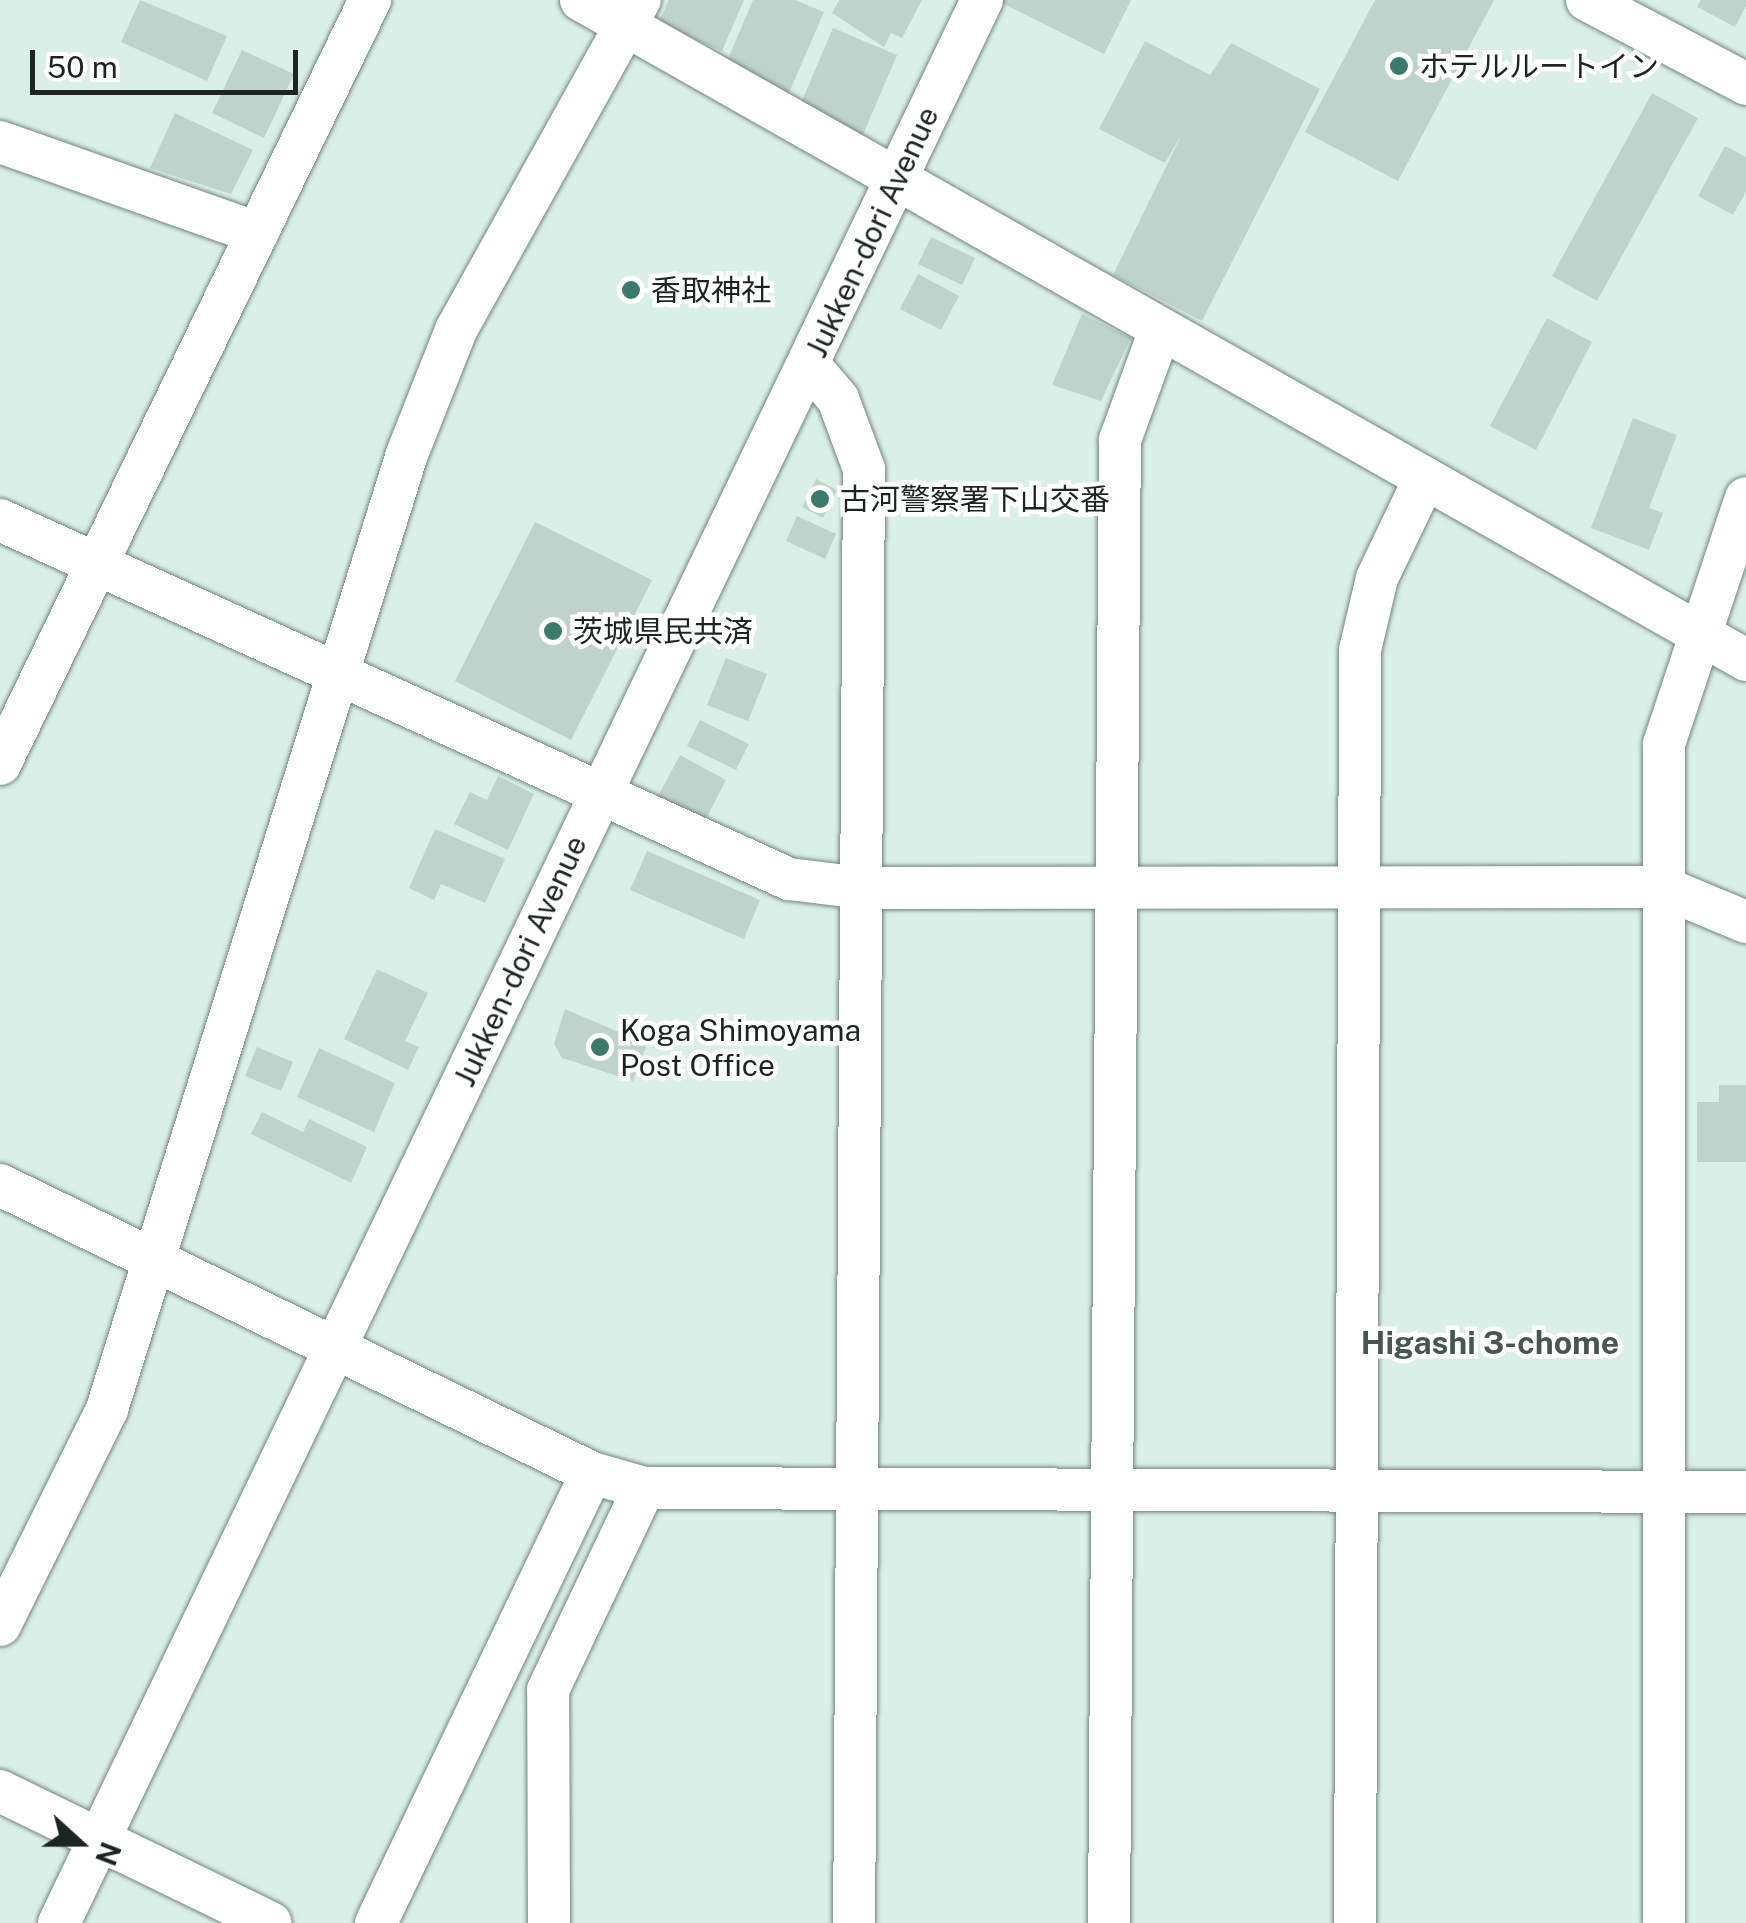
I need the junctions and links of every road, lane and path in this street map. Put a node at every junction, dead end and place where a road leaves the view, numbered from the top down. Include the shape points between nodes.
1 (370, 0) edge
2 (580, 0) edge
3 (982, 0) edge
4 (1588, 0) edge
5 (632, 12) edge
6 (1746, 84) edge
7 (0, 142) edge
8 (896, 177) junction
9 (258, 233) junction
10 (1159, 333) junction
11 (809, 365) junction
12 (1425, 478) junction
13 (1746, 498) edge
14 (0, 520) edge
15 (98, 562) junction
16 (1696, 632) junction
17 (1746, 660) edge
18 (335, 676) junction
19 (0, 764) edge
20 (599, 796) junction
21 (1114, 887) junction
22 (1662, 887) junction
23 (862, 888) junction
24 (1360, 888) junction
25 (1746, 922) edge
26 (0, 1185) edge
27 (156, 1261) junction
28 (337, 1347) junction
29 (592, 1473) junction
30 (644, 1488) junction
31 (859, 1488) junction
32 (1357, 1489) junction
33 (1112, 1492) junction
34 (1664, 1492) junction
35 (1746, 1492) edge
36 (0, 1625) edge
37 (0, 1791) edge
38 (100, 1840) junction
39 (59, 1923) edge
40 (271, 1923) edge
41 (376, 1923) edge
42 (549, 1923) edge
43 (854, 1923) edge
44 (1109, 1923) edge
45 (1355, 1923) edge
46 (1664, 1923) edge

1 - 9 street
2 - 5 street
3 - 8 street, Jukken-dori Avenue
4 - 6 street
5 - 8 street
5 - 18 street via 456,330
7 - 9 street
8 - 10 street
8 - 11 street, Jukken-dori Avenue
9 - 15 street
10 - 12 street
10 - 21 street via 1120,440
11 - 20 street, Jukken-dori Avenue
11 - 23 street via 838,399 864,469
12 - 16 street
12 - 24 street via 1377,578 1360,650
13 - 16 street
14 - 15 street
15 - 18 street
15 - 19 street
16 - 17 street
16 - 22 street via 1668,714
18 - 20 street
18 - 27 street
20 - 23 street via 790,879
20 - 28 street, Jukken-dori Avenue
21 - 23 street
21 - 24 street
21 - 33 street
22 - 24 street
22 - 25 street
22 - 34 street
23 - 31 street
24 - 32 street
26 - 27 street
27 - 28 street
27 - 36 street via 107,1409
28 - 29 street
28 - 38 street, Jukken-dori Avenue
29 - 30 street
29 - 41 street
30 - 31 street
30 - 42 street via 548,1690
31 - 33 street
31 - 43 street
32 - 33 street
32 - 34 street
32 - 45 street
33 - 44 street
34 - 35 street
34 - 46 street
37 - 38 street
38 - 39 street, Jukken-dori Avenue
38 - 40 street

